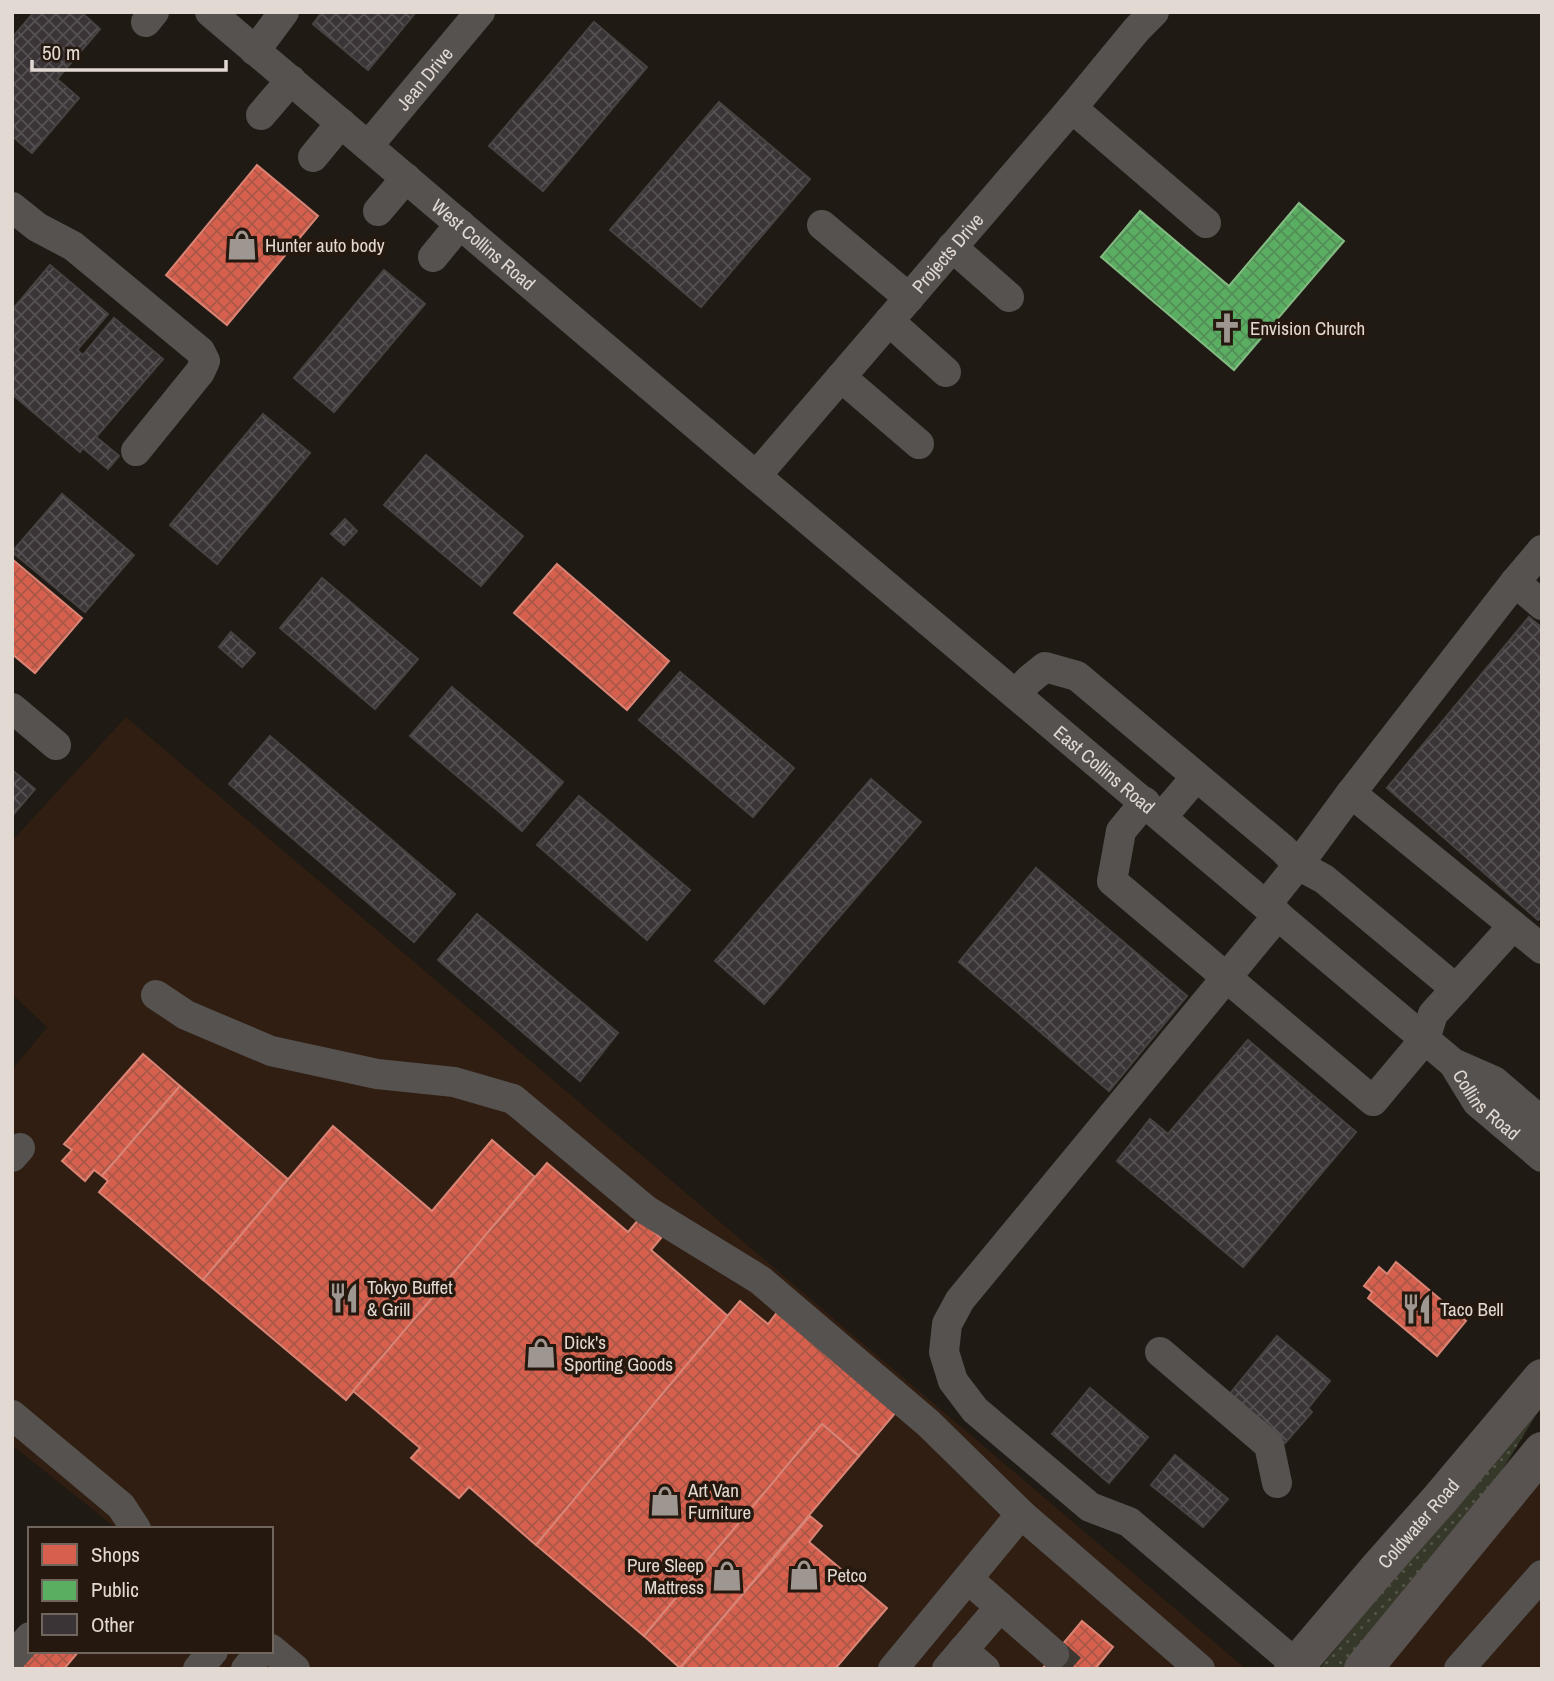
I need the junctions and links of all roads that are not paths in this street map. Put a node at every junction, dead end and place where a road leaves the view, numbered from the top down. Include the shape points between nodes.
1 (210, 12) edge
2 (285, 12) edge
3 (480, 12) edge
4 (1145, 21) edge
5 (256, 51) junction
6 (291, 80) junction
7 (1072, 108) junction
8 (261, 115) dead end
9 (341, 123) junction
10 (368, 146) junction
11 (313, 158) dead end
12 (406, 178) junction
13 (12, 207) edge
14 (378, 211) dead end
15 (1206, 223) dead end
16 (460, 224) junction
17 (822, 225) dead end
18 (952, 247) junction
19 (433, 257) dead end
20 (909, 298) junction
21 (1009, 298) dead end
22 (889, 321) junction
23 (946, 372) dead end
24 (841, 377) junction
25 (919, 444) dead end
26 (136, 451) dead end
27 (756, 475) junction
28 (1542, 550) edge
29 (1516, 582) junction
30 (1542, 605) edge
31 (1016, 694) junction
32 (12, 708) edge
33 (56, 745) dead end
34 (1196, 777) junction
35 (1351, 793) junction
36 (1153, 809) junction
37 (1298, 864) junction
38 (1272, 910) junction
39 (1513, 926) junction
40 (1542, 950) edge
41 (1227, 978) junction
42 (1456, 989) junction
43 (156, 995) dead end
44 (1425, 1038) junction
45 (1454, 1063) junction
46 (1542, 1122) edge
47 (1542, 1157) edge
48 (1160, 1352) dead end
49 (1542, 1377) edge
50 (12, 1415) edge
51 (1542, 1424) edge
52 (1538, 1456) edge
53 (1278, 1483) dead end
54 (1021, 1514) junction
55 (135, 1527) edge
56 (1542, 1575) edge
57 (968, 1579) junction
58 (1000, 1607) junction
59 (28, 1639) edge
60 (273, 1650) edge
61 (211, 1653) edge
62 (259, 1653) edge
63 (1054, 1654) tunnel mouth
64 (12, 1657) edge
65 (965, 1663) edge
66 (1295, 1667) edge
67 (198, 1669) edge
68 (246, 1669) edge
69 (295, 1669) edge
70 (893, 1669) edge
71 (1200, 1669) edge
72 (1363, 1669) edge
73 (1460, 1669) edge

1 - 5 street, West Collins Road
2 - 5 street
3 - 10 street, Jean Drive
4 - 7 street, Projects Drive
5 - 6 street, West Collins Road
6 - 8 street
6 - 9 street, West Collins Road
7 - 15 street
7 - 18 street, Projects Drive
9 - 10 street, West Collins Road
9 - 11 street
10 - 12 street, West Collins Road
12 - 14 street
12 - 16 street, West Collins Road
13 - 26 street via 73,246 203,356 200,372
16 - 19 street
16 - 27 street, West Collins Road
17 - 20 street
18 - 20 street, Projects Drive
18 - 21 street
20 - 22 street, Projects Drive
22 - 23 street
22 - 24 street, Projects Drive
24 - 25 street
24 - 27 street, Projects Drive
27 - 31 street, East Collins Road
28 - 29 street
29 - 30 street
29 - 35 street
31 - 34 street via 1045,667 1077,676
31 - 36 street, East Collins Road
32 - 33 street
34 - 36 street
34 - 37 street
35 - 37 street
35 - 39 street
36 - 38 street, East Collins Road
36 - 41 street via 1121,831 1112,881
37 - 38 street
37 - 42 street via 1324,879
38 - 41 street
38 - 44 street, East Collins Road
39 - 40 street
39 - 42 street
41 - 44 street via 1373,1101
41 - 66 street via 960,1300 947,1324 944,1352 953,1381 975,1410 1090,1507 1129,1522
42 - 44 street via 1433,1014
43 - 54 street via 186,1015 271,1051 377,1074 454,1082 513,1099 646,1210 760,1280 928,1423
44 - 45 street, East Collins Road
45 - 46 street, Collins Road via 1494,1081
45 - 47 street, Collins Road via 1477,1102
48 - 53 street via 1269,1445
49 - 66 main road, Coldwater Road
50 - 55 street via 121,1506
51 - 52 main road via 1530,1444
52 - 72 main road
54 - 57 street
54 - 71 street
56 - 73 street
57 - 58 street
57 - 70 street
58 - 63 street
58 - 65 street
59 - 64 street
60 - 69 street
61 - 67 street
62 - 68 street

